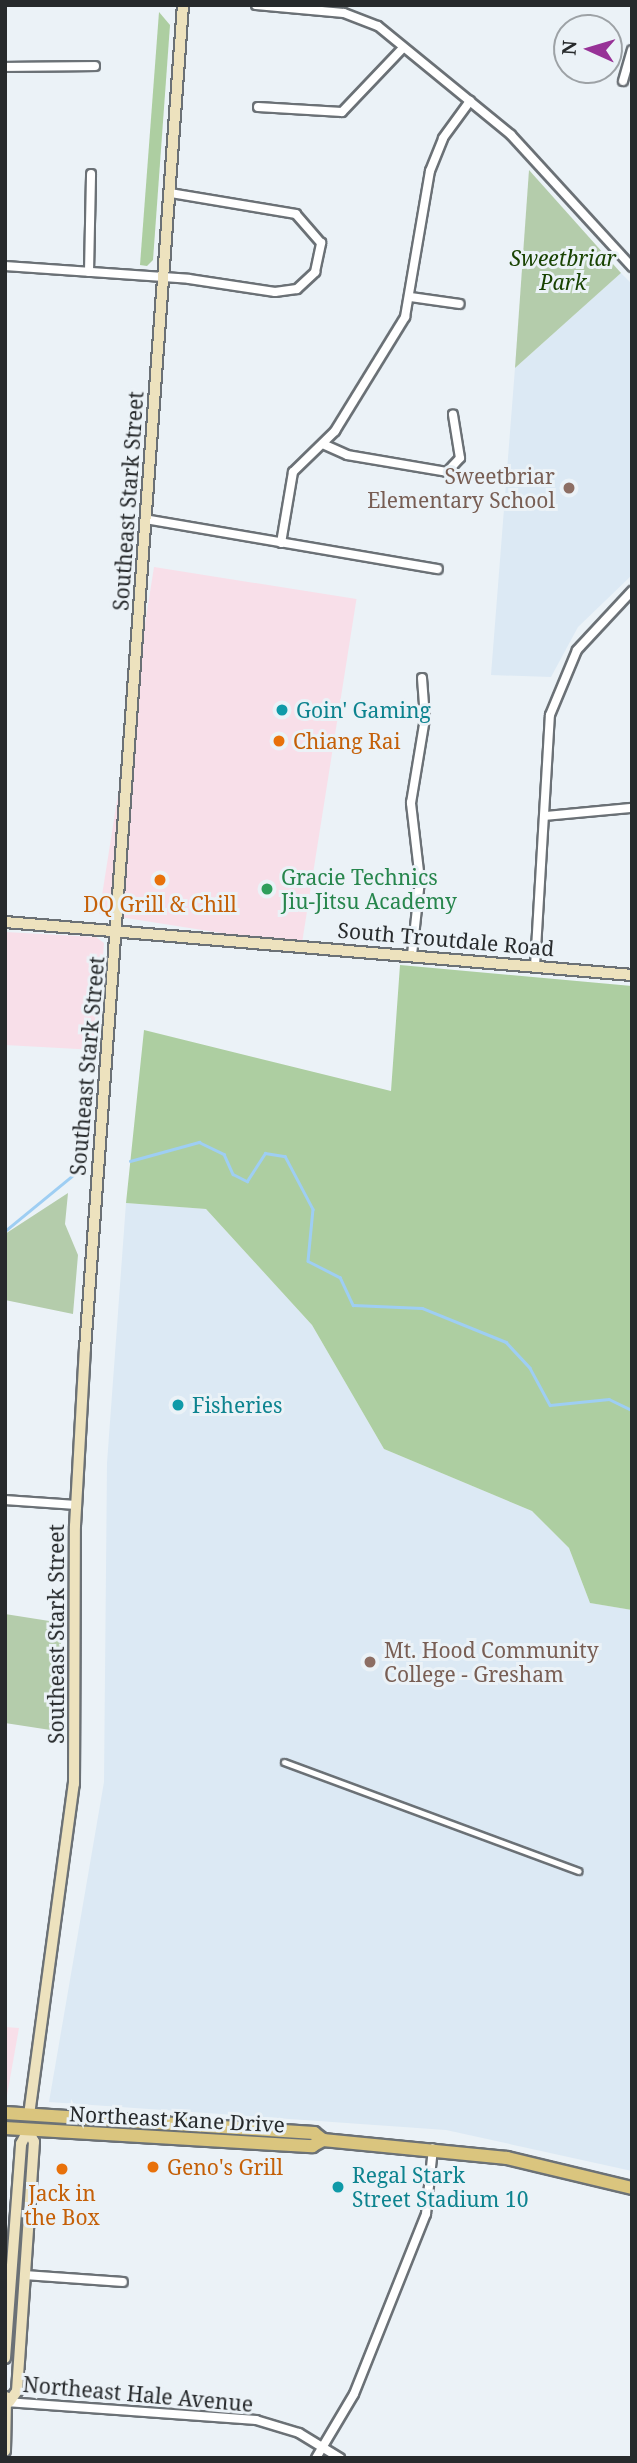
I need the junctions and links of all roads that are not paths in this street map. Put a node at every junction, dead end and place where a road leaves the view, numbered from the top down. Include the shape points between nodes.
1 (184, 5) edge
2 (256, 5) edge
3 (262, 5) edge
4 (404, 48) junction
5 (632, 50) edge
6 (95, 66) dead end
7 (5, 67) edge
8 (623, 77) edge
9 (470, 101) junction
10 (258, 107) dead end
11 (91, 174) dead end
12 (170, 193) junction
13 (5, 266) edge
14 (632, 267) edge
15 (89, 272) junction
16 (163, 277) junction
17 (411, 297) junction
18 (460, 304) dead end
19 (453, 415) dead end
20 (325, 445) junction
21 (145, 519) junction
22 (281, 543) junction
23 (438, 569) dead end
24 (632, 591) edge
25 (422, 678) dead end
26 (632, 808) edge
27 (545, 817) junction
28 (5, 922) edge
29 (118, 929) junction
30 (412, 955) junction
31 (535, 966) junction
32 (632, 975) edge
33 (5, 1500) edge
34 (76, 1505) junction
35 (284, 1762) dead end
36 (578, 1871) dead end
37 (5, 2113) edge
38 (29, 2115) junction
39 (5, 2128) edge
40 (28, 2130) junction
41 (284, 2132) junction
42 (323, 2140) junction
43 (265, 2144) junction
44 (433, 2148) junction
45 (632, 2188) edge
46 (25, 2275) junction
47 (123, 2282) dead end
48 (5, 2358) edge
49 (6, 2399) edge
50 (323, 2446) junction
51 (5, 2451) edge
52 (316, 2458) edge
53 (340, 2458) edge

1 - 12 main road, Southeast Stark Street
2 - 3 street
3 - 4 street via 357,16
4 - 9 street
4 - 10 street via 342,112
5 - 8 street
6 - 7 street
9 - 14 street via 522,146
9 - 17 street via 443,138 430,171
11 - 15 street
12 - 16 main road, Southeast Stark Street
12 - 16 street via 296,214 312,225 321,252 306,283 288,292
13 - 15 street
15 - 16 street
16 - 21 main road, Southeast Stark Street
17 - 18 street
17 - 20 street
19 - 20 street via 460,458 447,472 347,455
20 - 22 street via 288,482
21 - 22 street
21 - 29 main road, Southeast Stark Street
22 - 23 street
24 - 27 street via 590,632 555,698 545,749
25 - 30 street via 425,718 411,792 419,880
26 - 27 street
27 - 31 street
28 - 29 main road, South Troutdale Road
29 - 30 main road, South Troutdale Road
29 - 34 main road, Southeast Stark Street
30 - 31 main road, South Troutdale Road
31 - 32 main road, South Troutdale Road
33 - 34 street
34 - 38 main road, Southeast Stark Street via 74,1784
35 - 36 street
37 - 38 main road, Northeast Kane Drive
38 - 40 main road, Southeast Stark Street
38 - 41 main road, Northeast Kane Drive
39 - 40 main road, Northeast Kane Drive
40 - 43 main road, Northeast Kane Drive
40 - 46 main road, Southeast Stark Street via 34,2142
40 - 48 main road, Southeast Stark Street via 21,2144
41 - 42 main road, Northeast Kane Drive
41 - 43 main road
42 - 43 main road, Northeast Kane Drive via 312,2146
42 - 44 main road, Northeast Kane Drive
44 - 45 main road, Northeast Kane Drive
44 - 50 street via 426,2214 354,2394
46 - 47 street
46 - 49 main road, Southeast Stark Street via 17,2391
49 - 50 street, Northeast Hale Avenue via 236,2417 280,2426
49 - 51 main road, Southeast Stark Street
50 - 52 street
50 - 53 street, Northeast Hale Avenue

